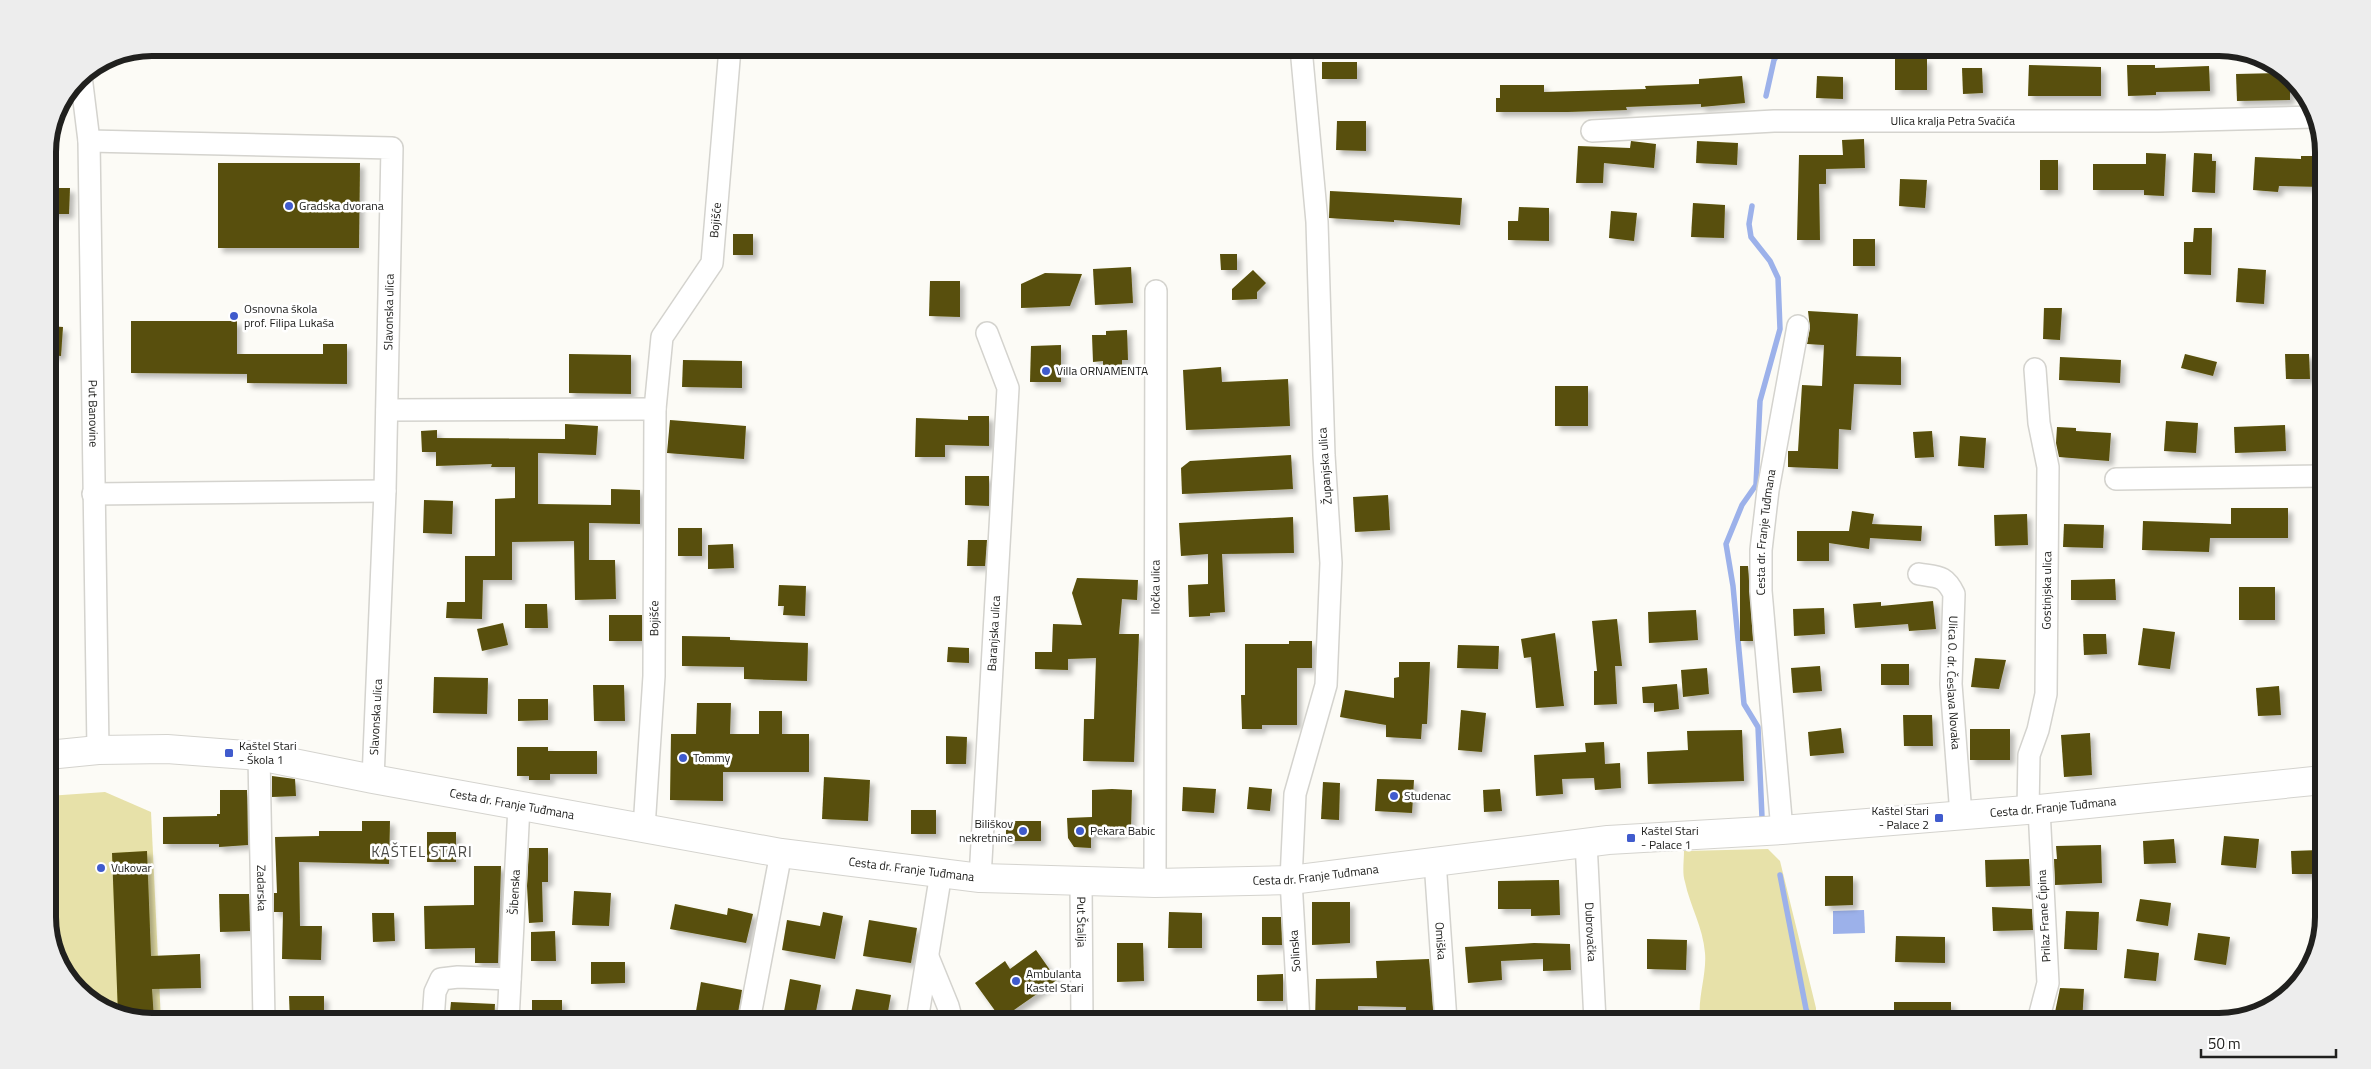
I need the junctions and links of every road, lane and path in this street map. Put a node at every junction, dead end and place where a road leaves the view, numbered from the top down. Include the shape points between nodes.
1 (729, 56) edge
2 (1302, 56) edge
3 (82, 86) edge
4 (2308, 117) edge
5 (1592, 131) dead end
6 (89, 141) junction
7 (1156, 291) dead end
8 (1798, 326) dead end
9 (986, 333) dead end
10 (2035, 369) dead end
11 (655, 409) junction
12 (387, 410) junction
13 (2315, 476) edge
14 (2116, 479) dead end
15 (386, 491) junction
16 (93, 494) junction
17 (1919, 574) dead end
18 (98, 750) junction
19 (56, 754) edge
20 (259, 756) junction
21 (373, 779) junction
22 (2315, 781) edge
23 (519, 806) junction
24 (2034, 810) junction
25 (1960, 815) junction
26 (644, 828) junction
27 (1782, 830) junction
28 (1586, 842) junction
29 (781, 853) junction
30 (1435, 861) junction
31 (942, 873) junction
32 (980, 878) junction
33 (1291, 880) junction
34 (1081, 882) junction
35 (1155, 883) junction
36 (928, 956) junction
37 (510, 979) junction
38 (264, 1013) edge
39 (434, 1013) edge
40 (508, 1013) edge
41 (751, 1013) edge
42 (918, 1013) edge
43 (950, 1013) edge
44 (1082, 1013) edge
45 (1298, 1013) edge
46 (1445, 1013) edge
47 (1595, 1013) edge
48 (2040, 1013) edge

1 - 11 street, Bojišće via 712,263 662,337
2 - 33 street, Županjska ulica via 1317,222 1324,455 1331,563 1326,685 1295,794
3 - 6 street, Put Banovine
4 - 5 street, Ulica kralja Petra Svačića via 2158,121 1774,121
6 - 12 street, Slavonska ulica via 392,148
6 - 16 street, Put Banovine
7 - 35 street, Iločka ulica
8 - 27 street, Cesta dr. Franje Tuđmana via 1768,490 1761,550 1761,591
9 - 32 street, Baranjska ulica via 1008,388
10 - 24 street, Gostinjska ulica via 2039,422 2048,467 2046,694 2030,755
11 - 12 street
11 - 26 street, Bojišće via 654,676
12 - 15 street, Slavonska ulica
13 - 14 street
15 - 16 street
15 - 21 street, Slavonska ulica
16 - 18 street, Put Banovine
17 - 25 street, Ulica O. dr. Česlava Novaka via 1941,577 1949,583 1954,594 1951,684
18 - 19 main road, Cesta dr. Franje Tuđmana
18 - 20 main road, Cesta dr. Franje Tuđmana via 167,749
20 - 21 main road, Cesta dr. Franje Tuđmana
20 - 38 street, Zadarska
21 - 23 main road, Cesta dr. Franje Tuđmana
22 - 24 main road, Cesta dr. Franje Tuđmana
23 - 26 main road, Cesta dr. Franje Tuđmana
23 - 37 street, Šibenska
24 - 25 main road, Cesta dr. Franje Tuđmana
24 - 48 street, Prilaz Frane Ćipina via 2048,983
25 - 27 main road, Cesta dr. Franje Tuđmana
26 - 29 main road, Cesta dr. Franje Tuđmana
27 - 28 main road, Cesta dr. Franje Tuđmana
28 - 30 main road, Cesta dr. Franje Tuđmana
28 - 47 street, Dubrovačka
29 - 31 main road, Cesta dr. Franje Tuđmana
29 - 41 street
30 - 33 main road, Cesta dr. Franje Tuđmana
30 - 46 street, Omiška
31 - 32 main road, Cesta dr. Franje Tuđmana
31 - 36 street
32 - 34 main road, Cesta dr. Franje Tuđmana
33 - 35 main road, Cesta dr. Franje Tuđmana
33 - 45 street, Solinska
34 - 35 main road, Cesta dr. Franje Tuđmana
34 - 44 street, Put Štalija
36 - 42 street
36 - 43 street
37 - 39 street via 441,979 435,992
37 - 40 street, Šibenska

